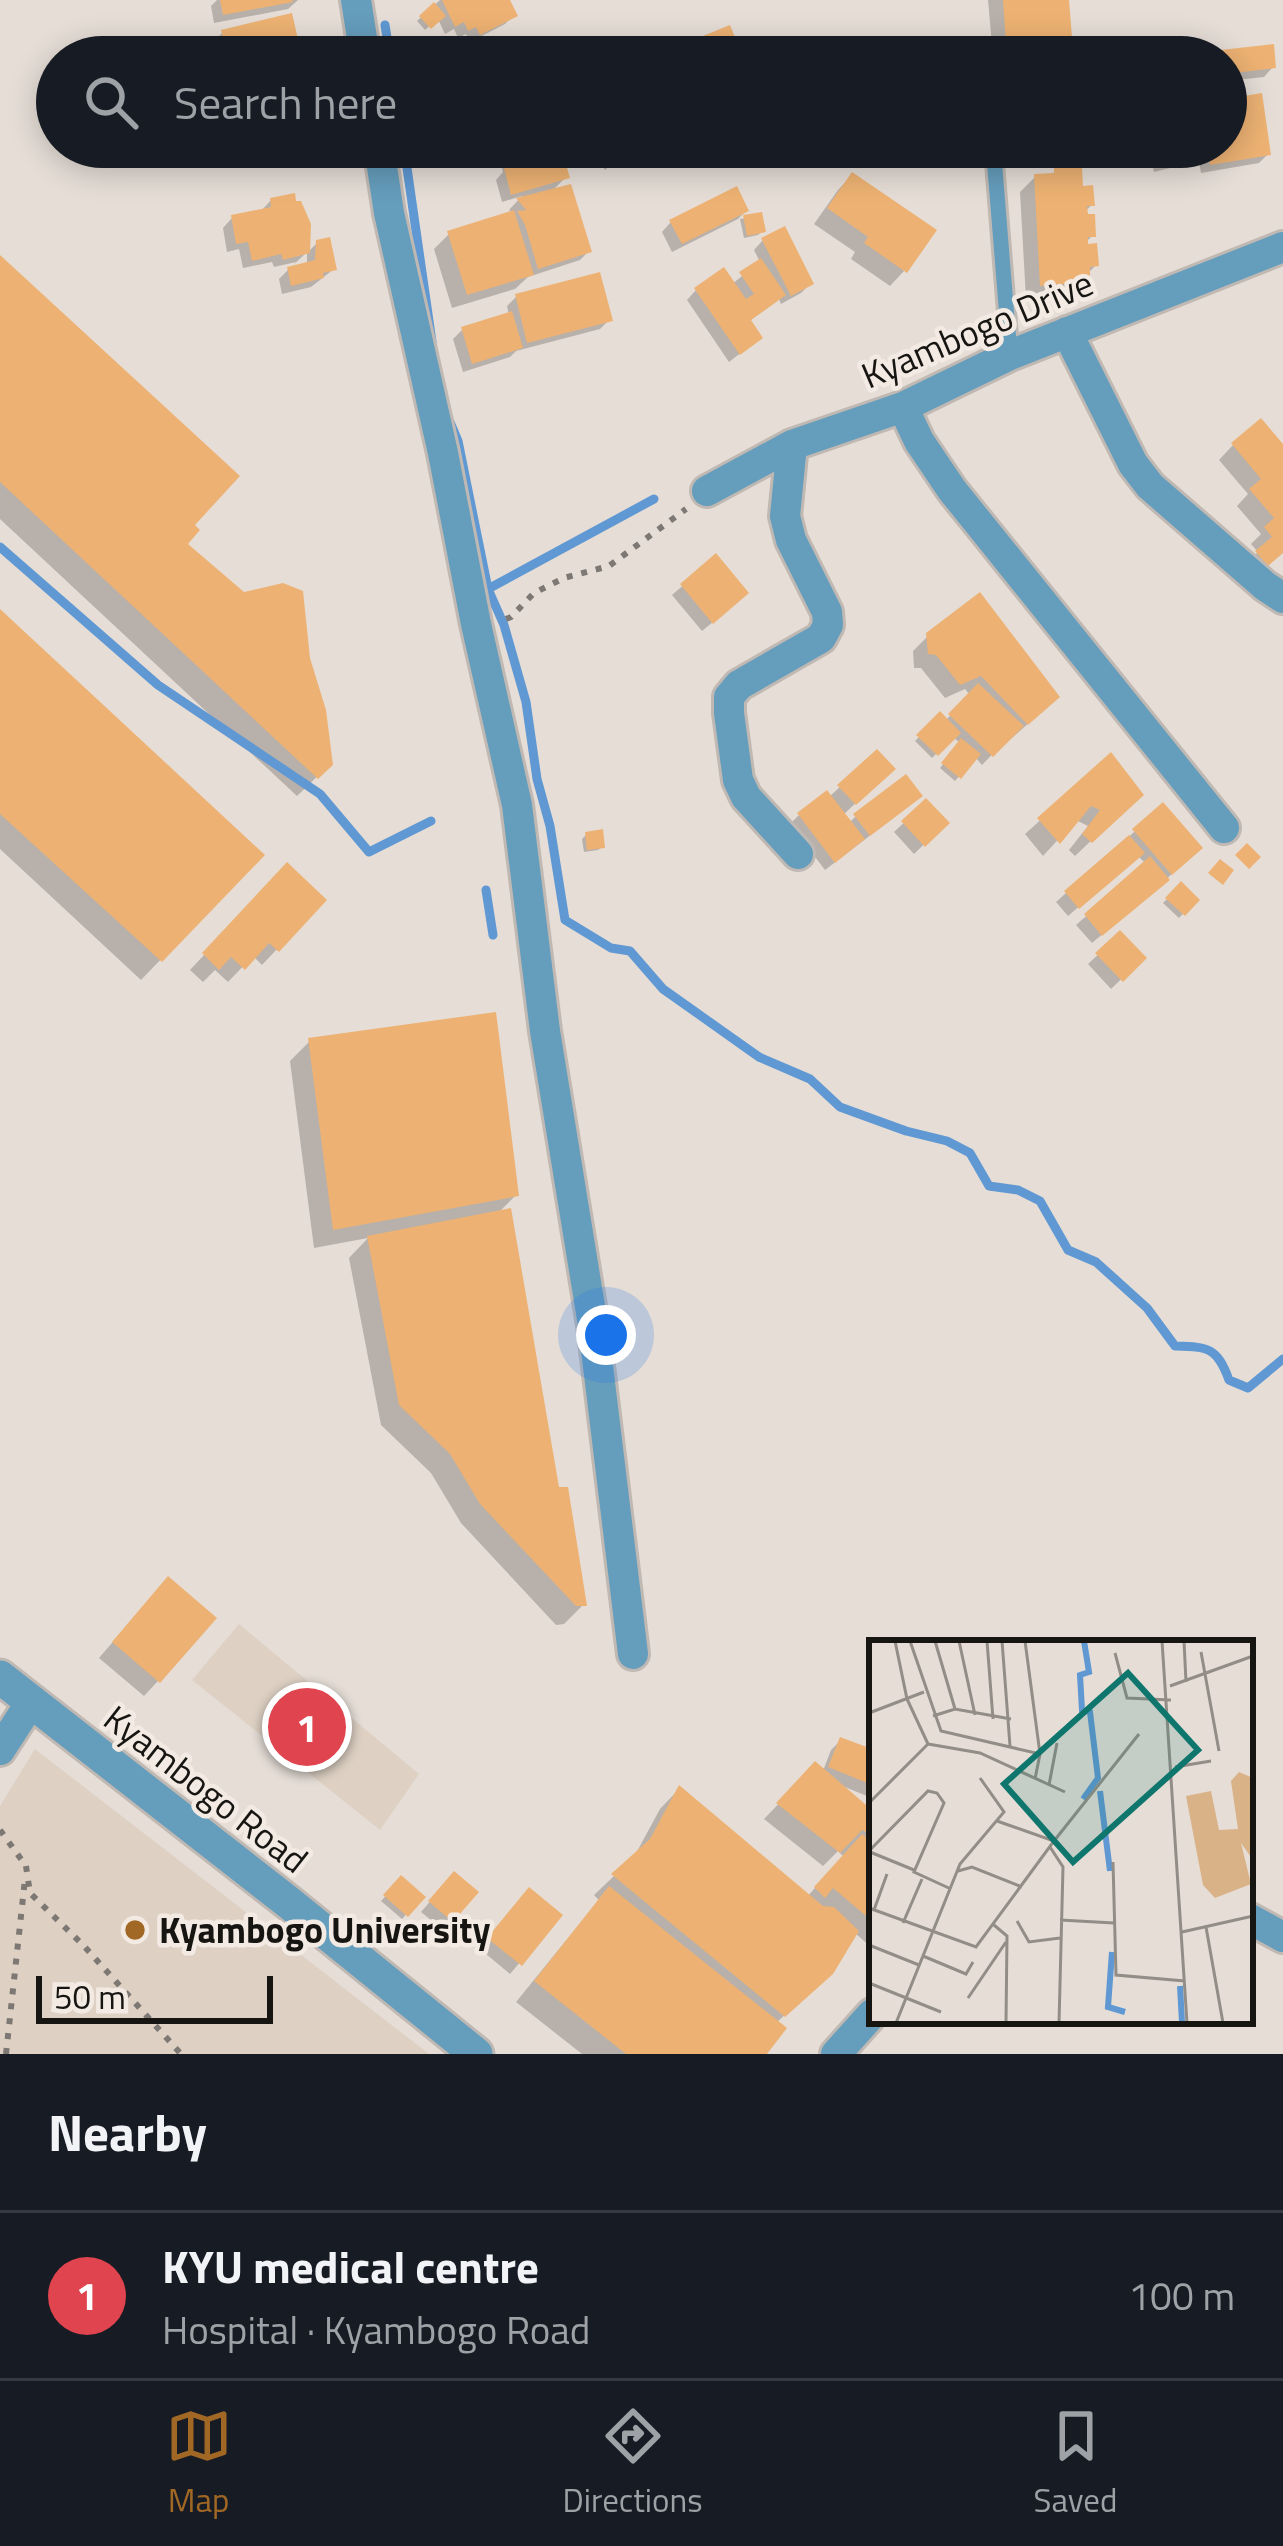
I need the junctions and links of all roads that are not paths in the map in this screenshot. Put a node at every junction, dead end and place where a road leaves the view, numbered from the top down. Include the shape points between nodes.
1 (356, 0) edge
2 (362, 36) edge
3 (382, 168) edge
4 (995, 169) dead end
5 (1283, 248) edge
6 (1066, 332) junction
7 (1010, 355) junction
8 (903, 407) junction
9 (792, 445) junction
10 (707, 491) road end
11 (1277, 586) edge
12 (1224, 828) dead end
13 (798, 854) dead end
14 (633, 1654) dead end
15 (0, 1677) edge
16 (31, 1702) junction
17 (0, 1750) edge
18 (1253, 1921) edge
19 (1283, 1937) edge
20 (869, 2017) edge
21 (476, 2054) edge
22 (836, 2054) edge

1 - 2 street
3 - 14 street via 517,805
4 - 7 lane
5 - 6 street, Kyambogo Drive
6 - 7 street, Kyambogo Drive
6 - 11 street via 1150,486
7 - 8 street, Kyambogo Drive
8 - 9 street, Kyambogo Drive
8 - 12 street via 952,490
9 - 10 street, Kyambogo Drive
9 - 13 street via 785,516 827,625 821,638 739,685 729,713 746,797
15 - 16 street, Kyambogo Road
16 - 17 street
16 - 21 street, Kyambogo Road
18 - 19 street
20 - 22 street

